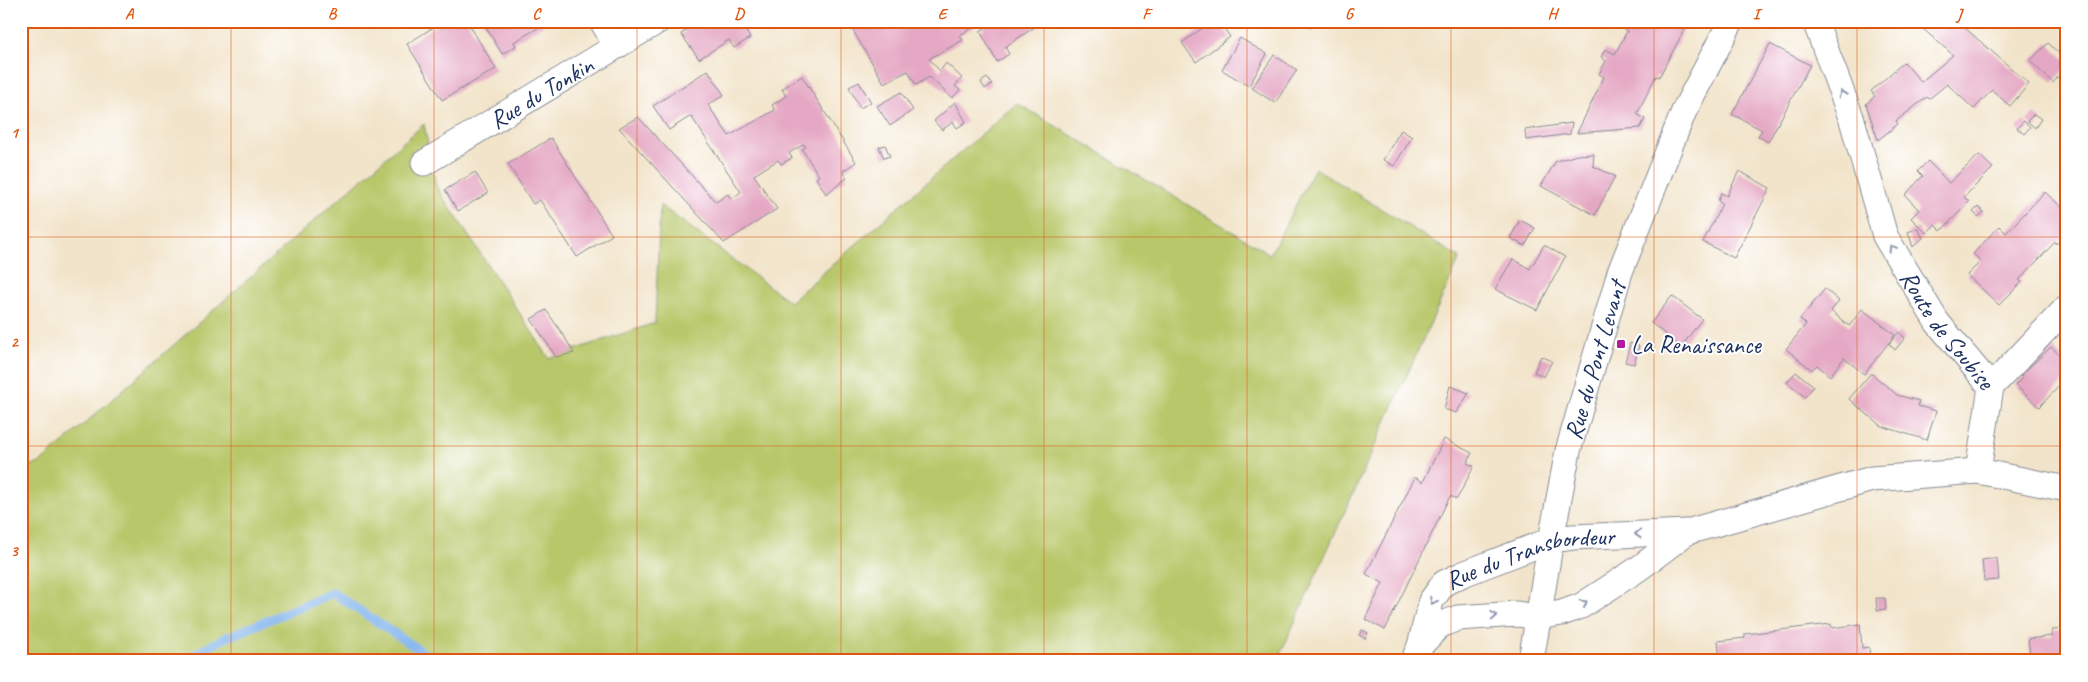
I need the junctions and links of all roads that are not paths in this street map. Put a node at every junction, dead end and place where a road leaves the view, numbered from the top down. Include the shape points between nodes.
1 (602, 21) edge
2 (658, 21) edge
3 (1732, 21) edge
4 (1815, 21) edge
5 (617, 46) junction
6 (424, 163) dead end
7 (2067, 307) edge
8 (1991, 388) junction
9 (1978, 471) junction
10 (2067, 488) edge
11 (1687, 532) junction
12 (1550, 540) junction
13 (1538, 617) junction
14 (1417, 654) edge
15 (1531, 661) edge

1 - 5 street
2 - 5 street, Rue du Tonkin
3 - 12 street, Rue du Pont Levant via 1684,111 1620,272 1568,451
8 -> 4 street, Route de Soubise via 1937,322 1885,236 1852,120
5 - 6 street, Rue du Tonkin
7 - 8 street
8 - 9 street, Route de Soubise
9 - 10 street
9 - 11 street, Rue du Transbordeur via 1872,479
11 -> 12 street, Rue du Transbordeur
13 -> 11 street, Rue du Transbordeur via 1581,606 1638,570
12 - 13 street, Rue du Pont Levant
12 -> 14 street, Rue du Transbordeur via 1444,583 1431,601
14 -> 13 street, Rue du Transbordeur via 1440,625 1458,618 1517,614
13 - 15 street, Rue du Pont Levant

